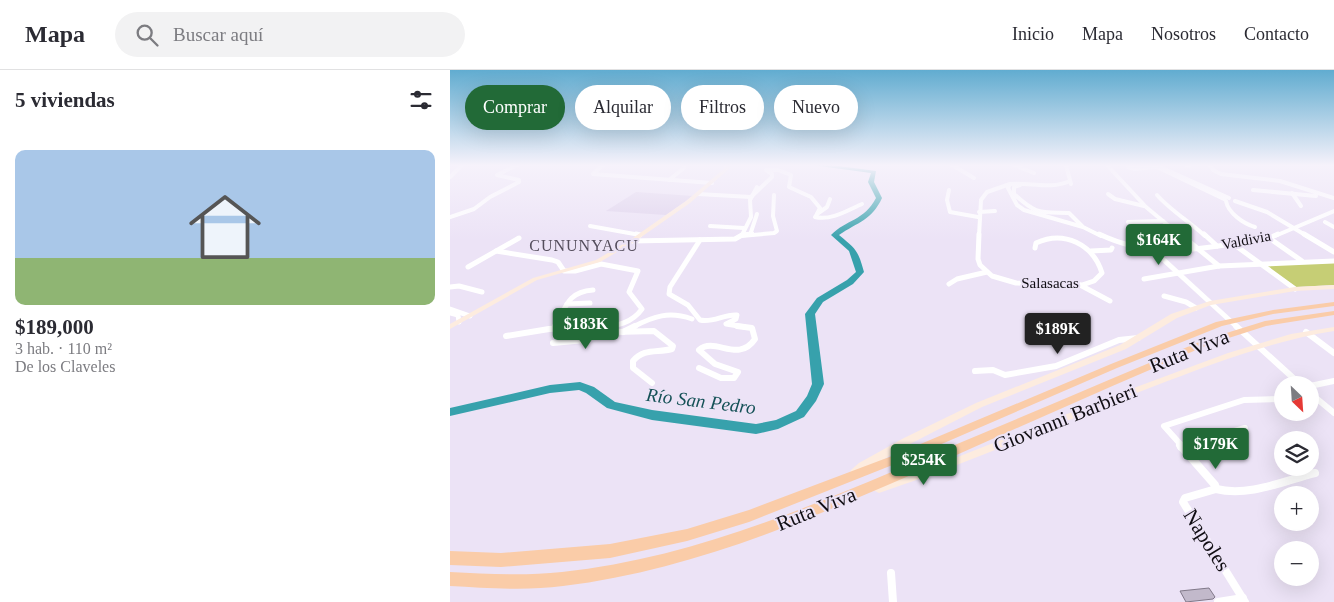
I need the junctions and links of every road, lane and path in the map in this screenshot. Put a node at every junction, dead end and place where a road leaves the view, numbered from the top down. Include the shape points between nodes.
1 (504, 190) edge
2 (703, 190) edge
3 (755, 190) edge
4 (760, 190) edge
5 (799, 190) edge
6 (949, 190) dead end
7 (992, 190) joint
8 (1014, 190) edge
9 (1130, 190) edge
10 (1206, 190) edge
11 (1207, 190) edge
12 (1253, 190) dead end
13 (1308, 190) edge
14 (1009, 192) junction
15 (698, 194) junction
16 (1014, 194) junction
17 (1108, 194) dead end
18 (1292, 194) junction
19 (774, 195) dead end
20 (1157, 195) dead end
21 (1326, 196) junction
22 (751, 197) junction
23 (830, 199) dead end
24 (1226, 199) junction
25 (1334, 200) edge
26 (862, 204) dead end
27 (1301, 206) dead end
28 (1146, 207) junction
29 (995, 211) dead end
30 (1334, 211) edge
31 (757, 214) dead end
32 (817, 214) junction
33 (979, 214) junction
34 (450, 217) edge
35 (1163, 221) junction
36 (1245, 221) dead end
37 (1128, 222) dead end
38 (1325, 222) dead end
39 (590, 226) dead end
40 (710, 226) dead end
41 (1295, 226) junction
42 (1084, 227) junction
43 (1334, 227) edge
44 (744, 228) junction
45 (640, 235) junction
46 (742, 235) junction
47 (750, 235) junction
48 (519, 238) dead end
49 (700, 240) junction
50 (1272, 240) dead end
51 (632, 241) junction
52 (1232, 243) junction
53 (1218, 246) junction
54 (1035, 248) dead end
55 (1112, 248) dead end
56 (1196, 249) junction
57 (1090, 251) junction
58 (1154, 251) junction
59 (496, 252) junction
60 (1334, 252) edge
61 (1334, 260) edge
62 (1302, 261) junction
63 (1260, 263) junction
64 (1219, 266) junction
65 (468, 267) dead end
66 (564, 270) junction
67 (987, 272) junction
68 (1178, 273) junction
69 (1144, 279) dead end
70 (949, 284) dead end
71 (1080, 284) junction
72 (450, 287) edge
73 (1334, 287) edge
74 (1295, 289) junction
75 (593, 290) dead end
76 (482, 292) dead end
77 (1180, 295) dead end
78 (1164, 296) dead end
79 (1110, 301) dead end
80 (1186, 302) junction
81 (590, 303) dead end
82 (1210, 303) junction
83 (567, 304) junction
84 (1334, 304) edge
85 (1196, 308) junction
86 (450, 309) edge
87 (1334, 312) edge
88 (450, 313) edge
89 (470, 316) junction
90 (692, 319) dead end
91 (459, 322) junction
92 (450, 327) edge
93 (614, 327) junction
94 (554, 328) junction
95 (1334, 329) edge
96 (1306, 332) junction
97 (622, 333) junction
98 (506, 336) dead end
99 (1138, 338) junction
100 (553, 343) dead end
101 (1255, 344) junction
102 (1334, 354) edge
103 (699, 368) dead end
104 (975, 371) dead end
105 (1291, 376) edge
106 (1334, 380) edge
107 (652, 383) dead end
108 (1319, 384) edge
109 (1274, 399) edge
110 (1319, 400) edge
111 (1334, 413) edge
112 (1245, 428) dead end
113 (1181, 447) junction
114 (852, 476) junction
115 (1303, 476) edge
116 (1216, 489) junction
117 (843, 498) junction
118 (450, 558) edge
119 (891, 573) dead end
120 (450, 579) edge
121 (1244, 600) edge
122 (894, 602) edge
123 (1218, 602) edge

1 - 34 street via 474,209
2 - 15 main road
3 - 22 street
4 - 22 street
5 - 32 street via 819,204
6 - 33 street via 950,212
7 - 14 street
7 - 33 street via 981,200
8 - 16 street
9 - 28 street
10 - 24 street
11 - 24 street
12 - 18 street
13 - 21 street
14 - 16 street
14 - 42 street via 1024,210
15 - 22 street
15 - 45 main road
16 - 42 street via 1030,209 1069,214
17 - 28 street via 1116,200
18 - 21 street
18 - 27 street
19 - 47 street via 776,231
20 - 53 street
21 - 25 street
22 - 44 street via 751,217
23 - 32 street via 827,207
24 - 36 street via 1227,207
24 - 41 street via 1261,210
26 - 32 street via 824,219 816,218
28 - 35 street
29 - 33 street
30 - 41 street, Valdivia
31 - 47 street
33 - 67 street via 978,259
35 - 37 street
35 - 56 street
38 - 43 street
39 - 45 street
40 - 44 street
41 - 52 street, Valdivia via 1267,239
41 - 60 street
42 - 58 street, Valdivia via 1119,244
44 - 46 street
45 - 51 main road
46 - 47 street
46 - 49 street via 735,239
48 - 59 street
49 - 51 street
49 - 103 street via 670,287 670,294 702,321 737,315 726,324 752,328 755,338 741,349 700,348 715,364 738,372 734,378 721,378
50 - 62 street
51 - 66 main road via 598,261
52 - 53 street, Valdivia
52 - 63 street
53 - 56 street, Valdivia
54 - 57 street, Salasacas via 1040,240 1060,238 1079,243
55 - 57 street
56 - 58 street, Valdivia
56 - 64 street
57 - 71 street, Salasacas via 1102,273 1092,282
58 - 68 street
59 - 65 street
59 - 66 street via 552,260
61 - 62 street
62 - 63 street
63 - 64 street
63 - 74 street
64 - 68 street
66 - 89 main road via 522,286
66 - 93 street via 575,271 601,264 638,271 629,292 640,305 640,313
67 - 70 street
67 - 71 street, Salasacas via 1016,283
68 - 69 street
68 - 82 street
71 - 79 street
72 - 76 street
73 - 74 main road
74 - 82 main road
75 - 83 street via 575,292
77 - 80 street
78 - 80 street
80 - 85 street
81 - 83 street
82 - 85 main road
82 - 101 street
83 - 94 street
84 - 114 highway, Ruta Viva via 1273,312 1219,324
85 - 99 main road via 1174,316
86 - 89 street
87 - 117 highway, Ruta Viva via 1266,324 1207,342
88 - 91 street via 458,316
89 - 91 main road
90 - 97 street via 678,313 657,315
91 - 92 main road
93 - 94 street
93 - 97 street via 615,332
93 - 100 street via 585,340
94 - 98 street
95 - 96 main road
96 - 101 main road
96 - 102 street
97 - 107 street via 654,331 673,346 667,350 645,351 635,358 633,368
99 - 104 street via 1119,340 1056,366 1005,375 993,370
99 - 114 main road via 979,405 900,445
101 - 105 street
101 - 117 main road, Giovanni Barbieri via 996,446 898,482
106 - 108 street
109 - 113 street, Napoles via 1244,400 1165,426
110 - 111 street
112 - 113 street
113 - 116 street, Napoles
114 - 118 highway, Ruta Viva via 749,516 688,534 610,551 501,560
115 - 116 street via 1244,491 1225,493
116 - 121 street, Napoles via 1185,498 1183,502
117 - 120 highway, Ruta Viva via 692,554 638,566 562,579
119 - 122 street
121 - 123 street

